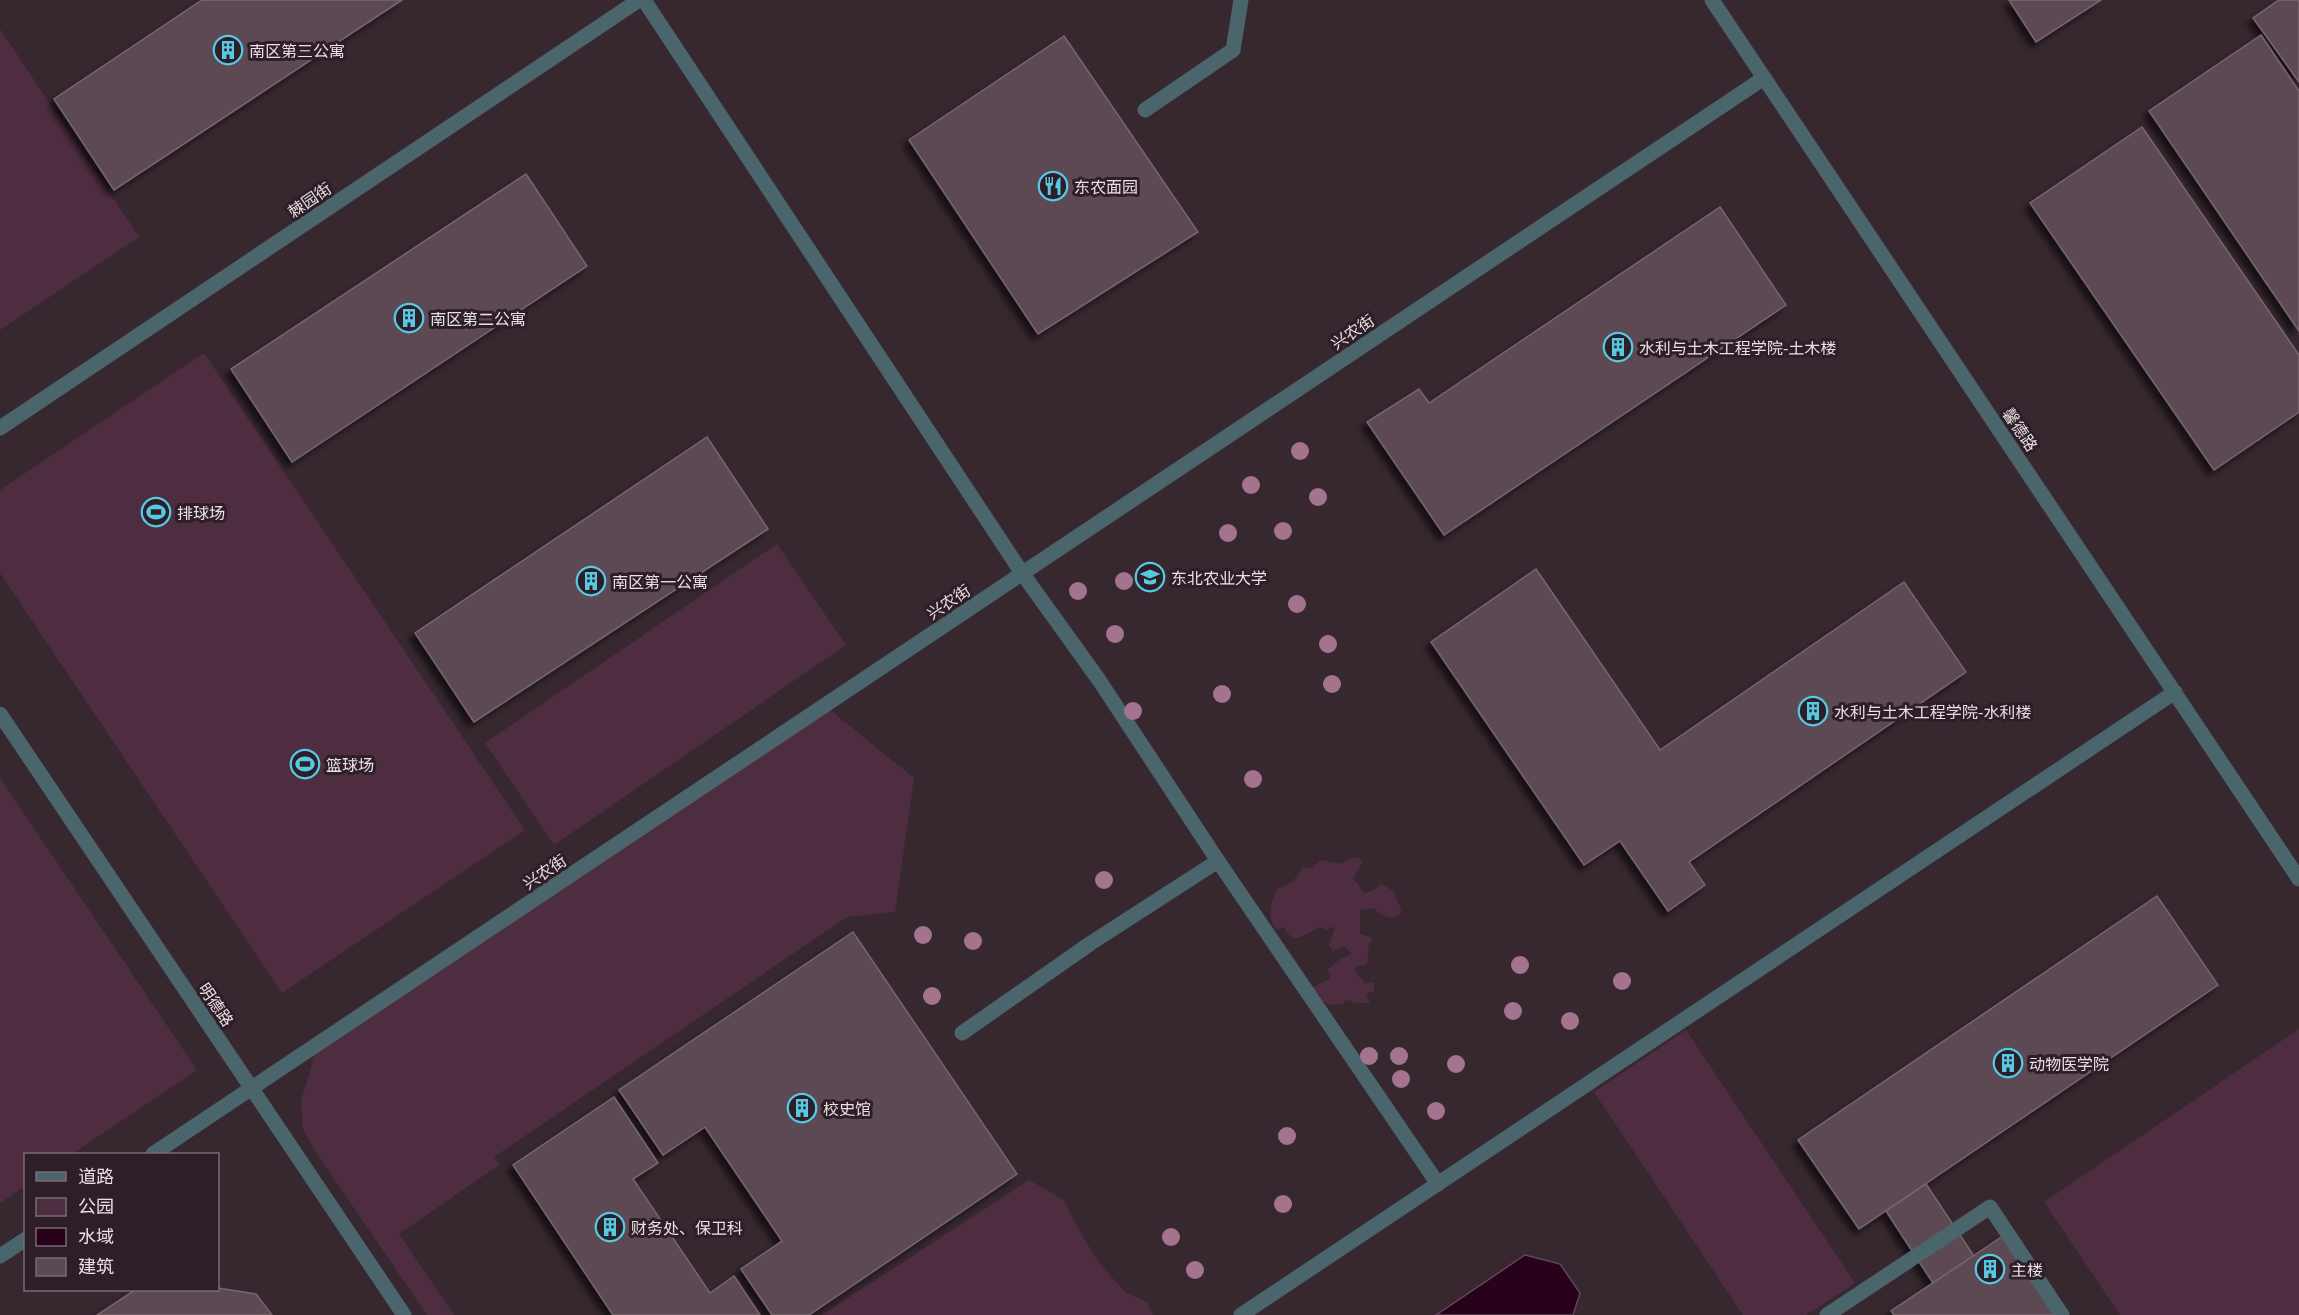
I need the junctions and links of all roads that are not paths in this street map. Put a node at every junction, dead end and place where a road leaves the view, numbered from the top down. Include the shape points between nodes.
1 (641, 0) edge
2 (1241, 0) edge
3 (1712, 0) edge
4 (1764, 78) junction
5 (1145, 110) dead end
6 (0, 428) edge
7 (1022, 573) junction
8 (2175, 692) junction
9 (0, 714) edge
10 (1218, 861) junction
11 (2299, 879) edge
12 (962, 1032) dead end
13 (252, 1088) junction
14 (156, 1153) edge
15 (1438, 1184) junction
16 (24, 1240) edge
17 (0, 1256) edge
18 (404, 1315) edge
19 (1241, 1315) edge
20 (1827, 1315) edge
21 (2062, 1315) edge

1 - 6 street, 棘园街
1 - 7 street
2 - 5 street via 1233,50
3 - 4 street, 馨德路
4 - 7 street, 兴农街
4 - 8 street, 馨德路
7 - 10 street via 1099,680
7 - 13 street, 兴农街
8 - 11 street, 馨德路
8 - 15 street
9 - 13 street, 明德路
10 - 12 street
10 - 15 street
13 - 14 street, 兴农街
13 - 18 street, 明德路
15 - 19 street
16 - 17 street
20 - 21 street via 1990,1207

